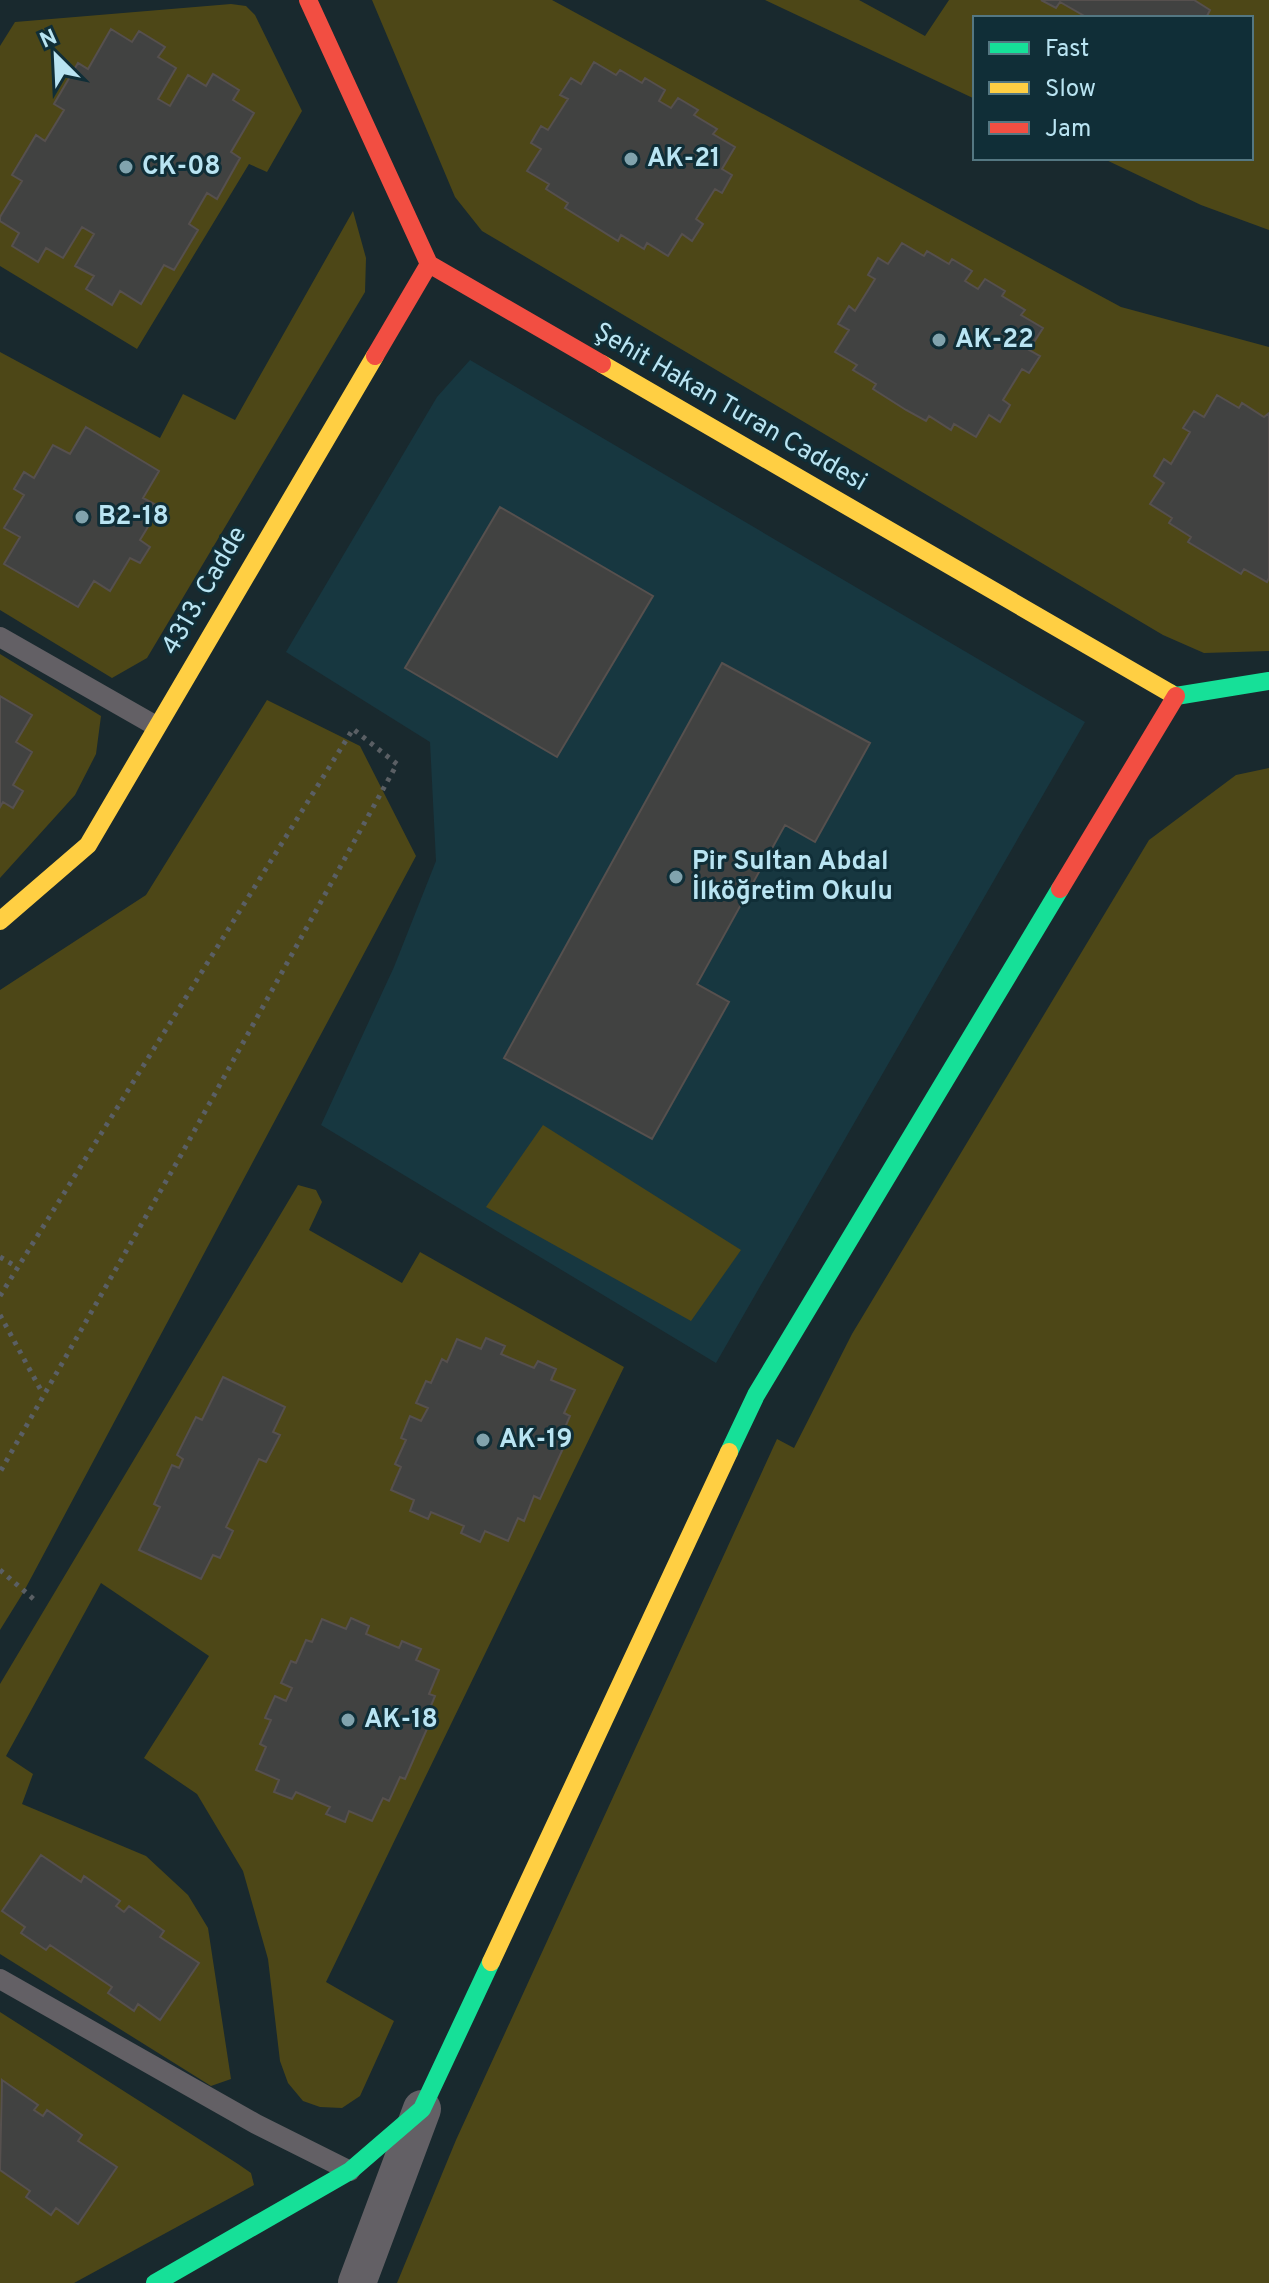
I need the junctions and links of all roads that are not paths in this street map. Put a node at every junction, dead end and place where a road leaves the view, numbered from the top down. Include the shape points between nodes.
1 (308, 0) edge
2 (429, 264) junction
3 (0, 637) edge
4 (1269, 681) edge
5 (1176, 696) junction
6 (156, 726) junction
7 (0, 921) edge
8 (0, 1979) edge
9 (422, 2109) junction
10 (350, 2171) junction
11 (155, 2283) edge
12 (357, 2283) edge

1 - 2 street
2 - 5 street, Şehit Hakan Turan Caddesi
2 - 6 street, 4313. Cadde
3 - 6 lane
4 - 5 street
5 - 9 street via 756,1395
6 - 7 street, 4313. Cadde via 88,845
8 - 10 lane via 256,2124
9 - 10 street
9 - 12 street
10 - 11 street

